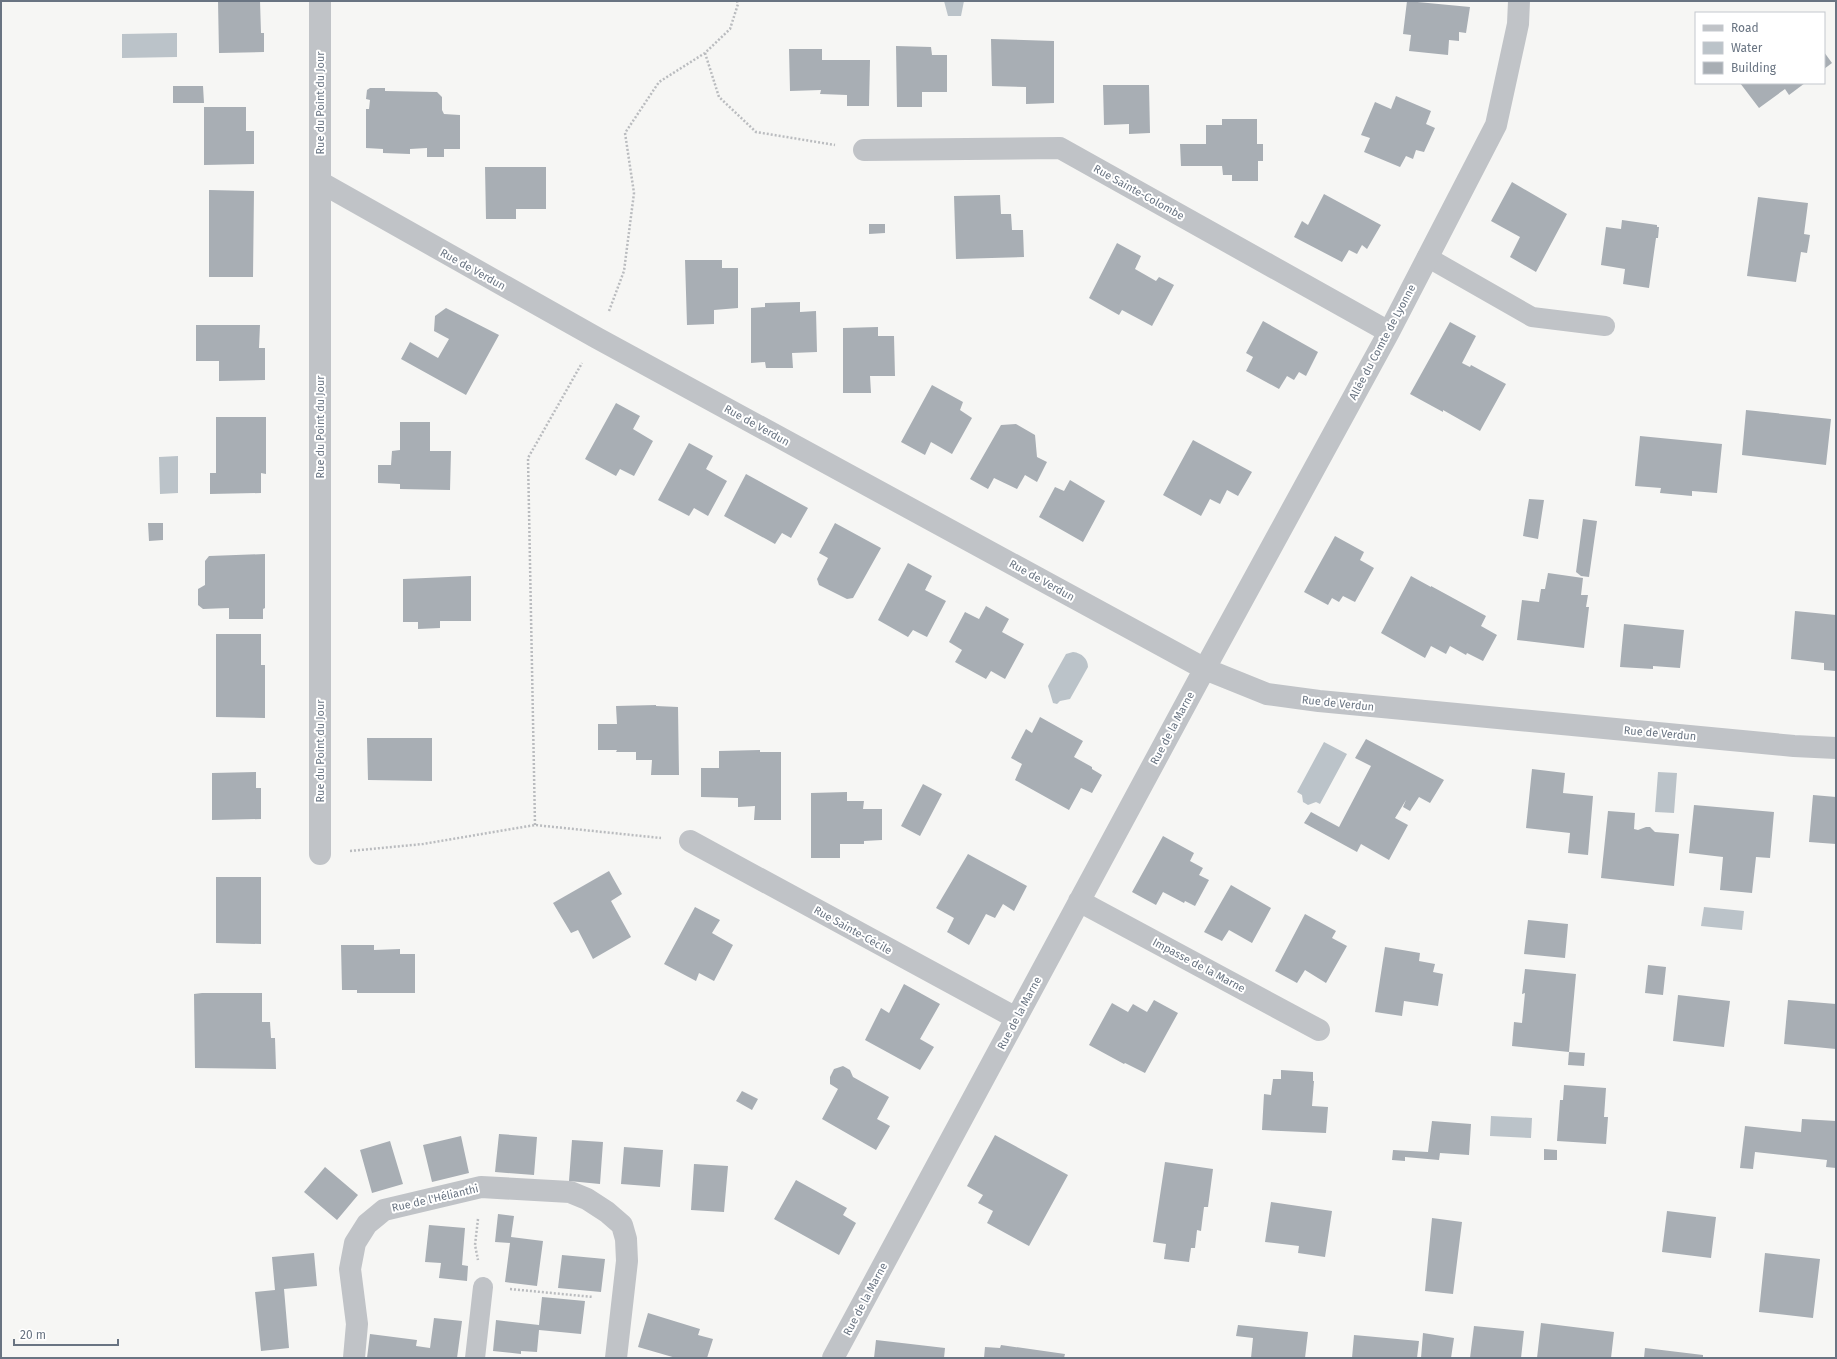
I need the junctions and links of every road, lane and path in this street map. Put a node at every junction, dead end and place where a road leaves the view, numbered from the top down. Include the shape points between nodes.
1 (320, 1) edge
2 (737, 1) edge
3 (1519, 1) edge
4 (705, 53) junction
5 (864, 150) joint
6 (320, 182) junction
7 (1427, 257) junction
8 (608, 314) dead end
9 (1605, 326) dead end
10 (1389, 332) junction
11 (585, 359) dead end
12 (1205, 669) junction
13 (1836, 748) edge
14 (535, 825) junction
15 (690, 841) joint
16 (320, 854) joint
17 (1079, 901) junction
18 (1016, 1018) junction
19 (1319, 1030) dead end
20 (480, 1187) junction
21 (483, 1287) junction
22 (623, 1300) junction
23 (354, 1358) edge
24 (475, 1358) edge
25 (616, 1358) edge
26 (833, 1358) edge

1 - 6 street, Rue du Point du Jour
2 - 4 path via 730,29
3 - 7 street, Allée du Comte de Lyonne via 1518,24 1496,125
4 - 5 path via 719,97 756,132
4 - 8 path via 659,82 625,133 634,193 624,271
5 - 10 street, Rue Sainte-Colombe via 1060,148
6 - 12 street, Rue de Verdun via 597,338
6 - 16 street, Rue du Point du Jour
7 - 9 lane via 1532,317
7 - 10 street, Allée du Comte de Lyonne
10 - 12 street, Allée du Comte de Lyonne
11 - 14 path via 528,458
12 - 13 street, Rue de Verdun via 1267,694 1319,701
12 - 17 street, Rue de la Marne
14 - 15 path
14 - 16 path via 423,844
15 - 18 street, Rue Sainte-Cécile
17 - 18 street, Rue de la Marne
17 - 19 street, Impasse de la Marne
18 - 26 street, Rue de la Marne
20 - 21 path via 475,1245
20 - 22 street, Rue de l'Hélianthi via 570,1192 607,1212 622,1225 626,1239 627,1261
20 - 23 street, Rue de l'Hélianthi via 384,1210 367,1224 355,1243 350,1268 357,1324
21 - 22 path
21 - 24 lane
22 - 25 street, Rue de l'Hélianthi

